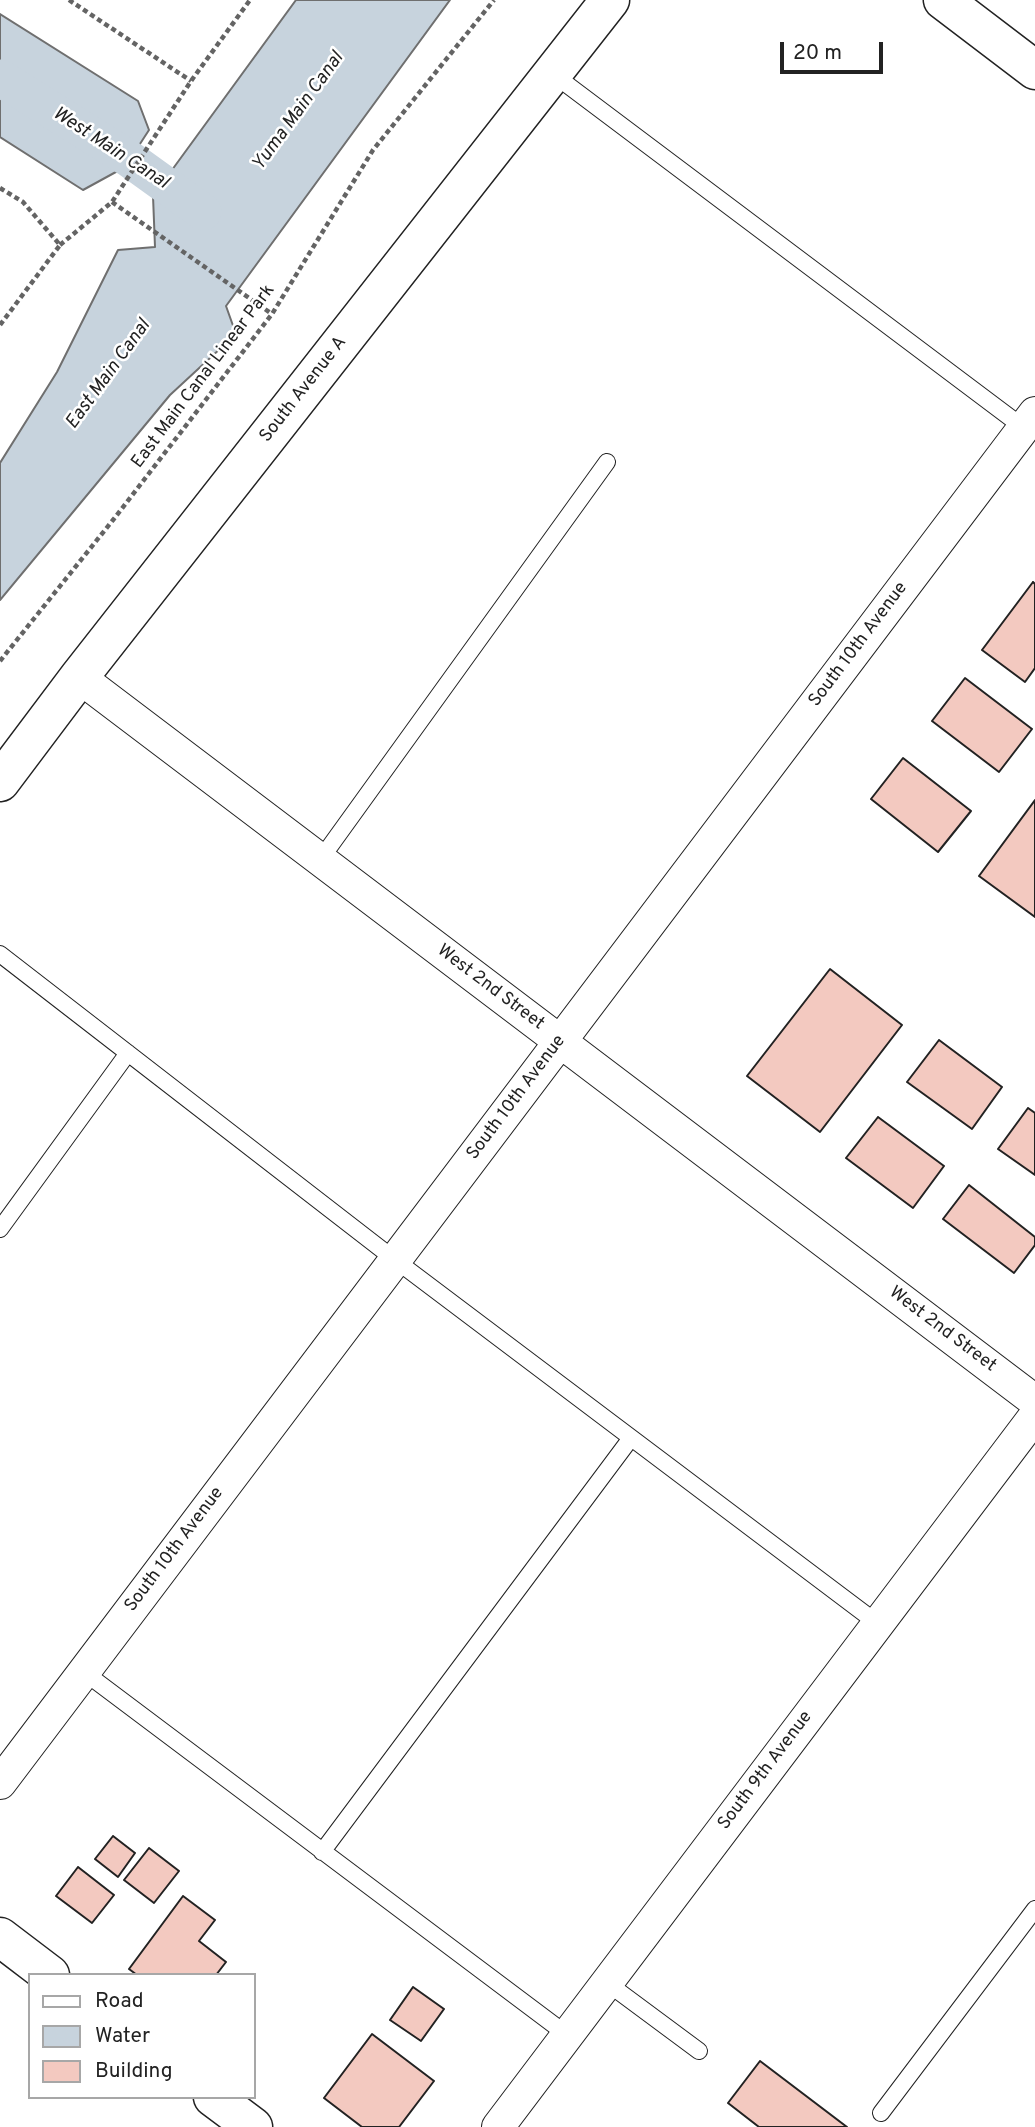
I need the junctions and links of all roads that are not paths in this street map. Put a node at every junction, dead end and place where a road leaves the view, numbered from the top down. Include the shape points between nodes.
1 (610, 0) edge
2 (943, 0) edge
3 (1035, 70) edge
4 (553, 74) junction
5 (1029, 421) edge
6 (607, 462) dead end
7 (79, 677) junction
8 (0, 782) edge
9 (320, 860) junction
10 (0, 954) edge
11 (560, 1041) junction
12 (128, 1053) junction
13 (0, 1229) edge
14 (394, 1259) junction
15 (1035, 1401) edge
16 (1035, 1416) edge
17 (631, 1438) junction
18 (877, 1623) junction
19 (84, 1672) junction
20 (0, 1783) edge
21 (322, 1852) junction
22 (1035, 1909) edge
23 (0, 1937) edge
24 (47, 1973) edge
25 (606, 1982) junction
26 (566, 2034) junction
27 (699, 2051) dead end
28 (216, 2099) edge
29 (881, 2113) dead end
30 (253, 2127) edge
31 (498, 2127) edge

1 - 4 main road, South Avenue A
2 - 3 main road
4 - 5 lane
4 - 7 main road, South Avenue A
5 - 11 street, South 10th Avenue
6 - 9 lane
7 - 8 main road, South Avenue A
7 - 9 street, West 2nd Street
9 - 11 street, West 2nd Street
10 - 12 lane
11 - 14 street, South 10th Avenue
11 - 15 street, West 2nd Street
12 - 13 lane
12 - 14 lane
14 - 17 lane
14 - 19 street, South 10th Avenue
16 - 18 street, South 9th Avenue
17 - 18 lane
17 - 21 lane
18 - 25 street, South 9th Avenue
19 - 20 street, South 10th Avenue
19 - 21 lane
21 - 26 lane
22 - 29 lane
23 - 24 main road
25 - 26 street, South 9th Avenue
25 - 27 lane
26 - 31 street, South 9th Avenue
28 - 30 main road

